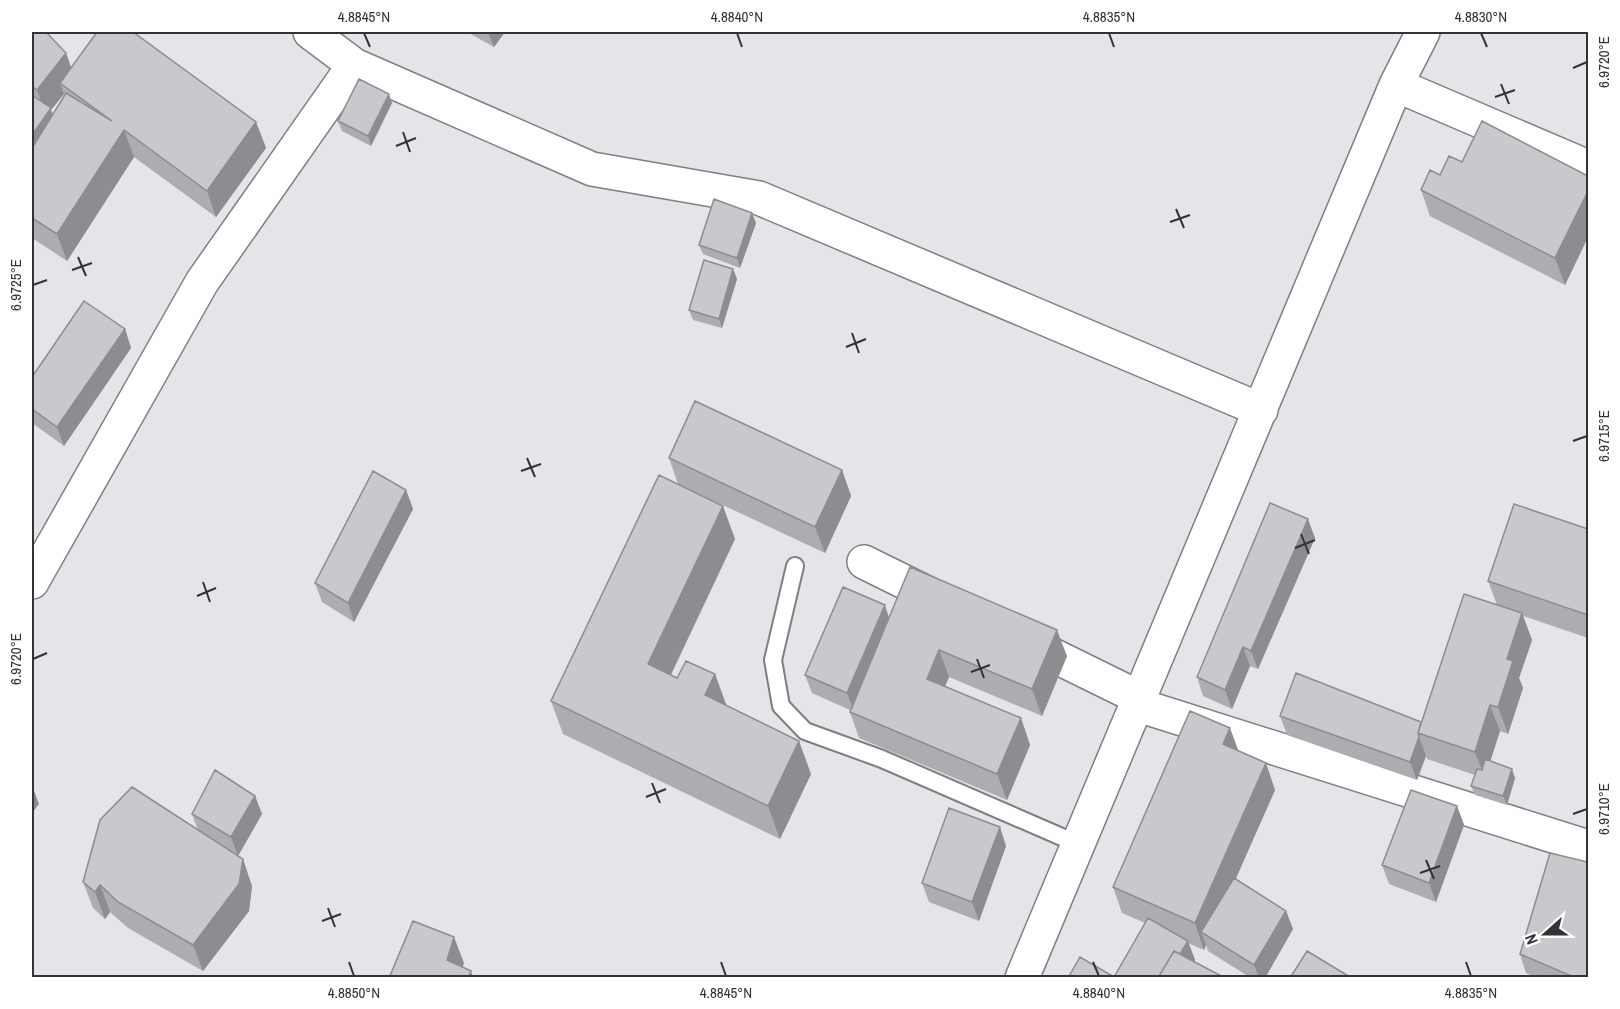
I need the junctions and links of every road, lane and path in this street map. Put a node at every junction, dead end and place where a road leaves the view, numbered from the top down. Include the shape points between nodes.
1 (310, 32) edge
2 (1423, 32) edge
3 (354, 65) junction
4 (1396, 85) junction
5 (1588, 167) edge
6 (1261, 410) junction
7 (864, 562) dead end
8 (795, 566) dead end
9 (32, 582) edge
10 (970, 615) edge
11 (1002, 630) edge
12 (1139, 702) junction
13 (1078, 844) junction
14 (1588, 847) edge
15 (1022, 978) edge

1 - 3 street
2 - 4 street
3 - 6 street via 592,169 759,198
3 - 9 street via 202,282
4 - 5 street
4 - 6 street
6 - 12 street
7 - 10 street
8 - 13 lane via 773,660 781,706 805,732 882,759
11 - 12 street
12 - 13 street
12 - 14 street
13 - 15 street

